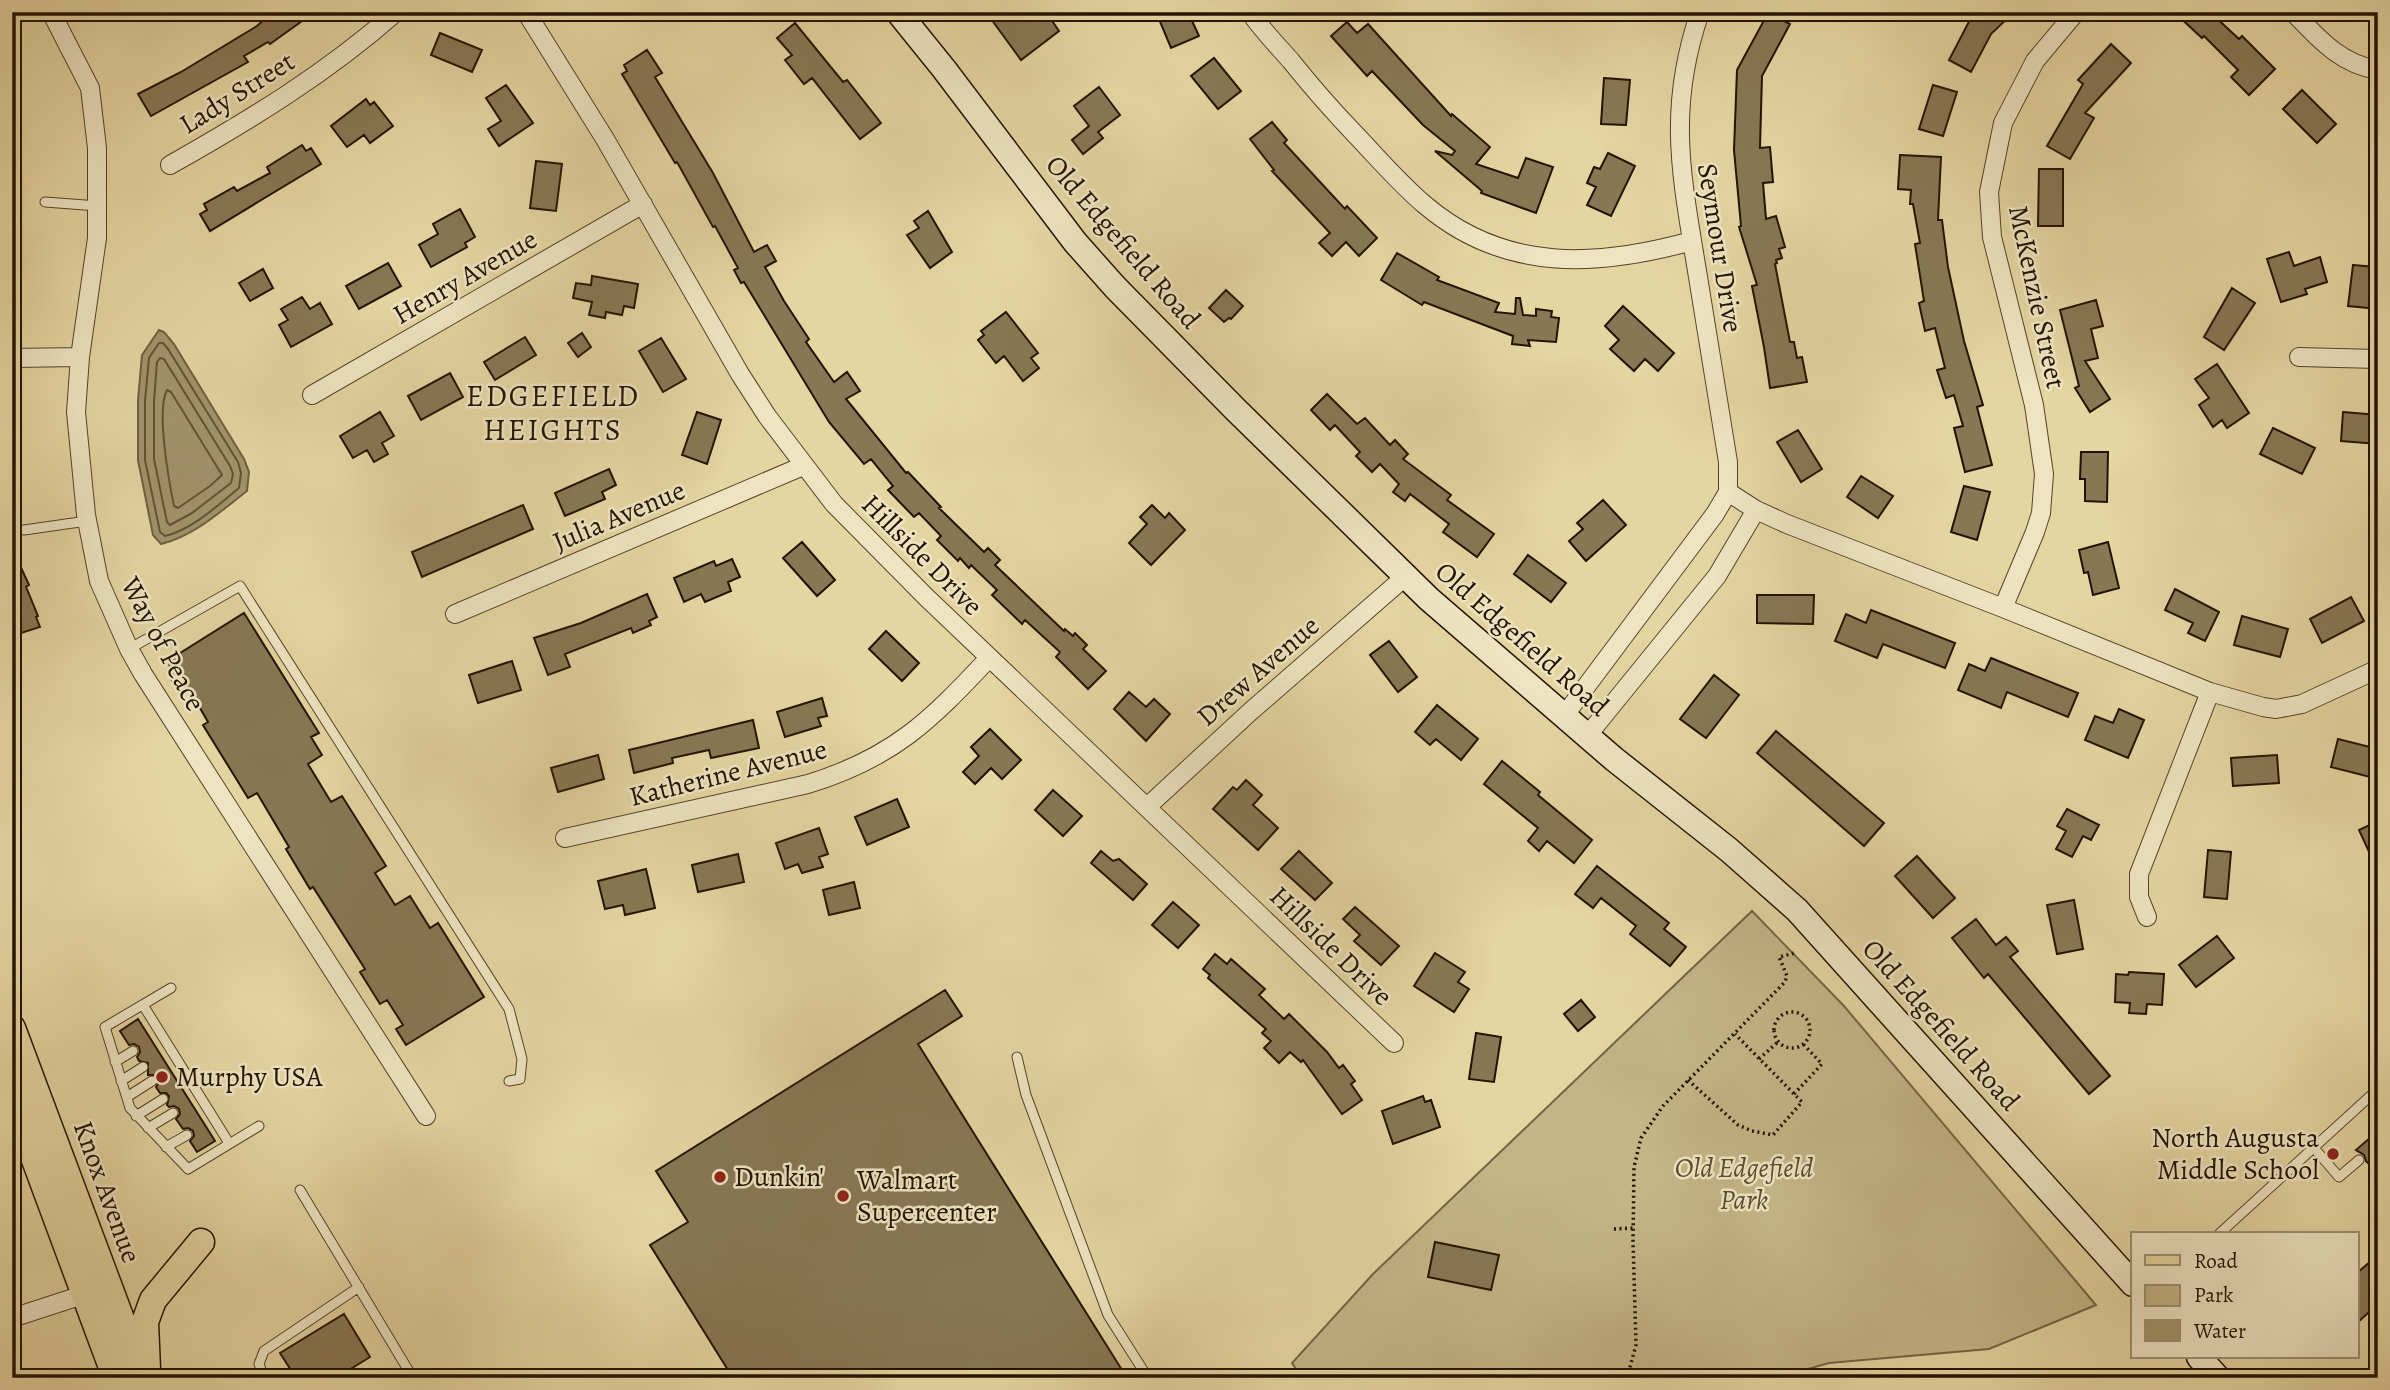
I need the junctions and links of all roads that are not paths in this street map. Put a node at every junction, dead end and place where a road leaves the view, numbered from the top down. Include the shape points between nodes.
1 (51, 12) edge
2 (396, 12) edge
3 (526, 12) edge
4 (898, 12) edge
5 (1250, 12) edge
6 (1700, 12) edge
7 (2076, 12) edge
8 (2292, 12) edge
9 (2378, 70) edge
10 (170, 164) dead end
11 (46, 202) dead end
12 (643, 204) junction
13 (98, 206) junction
14 (1692, 241) junction
15 (80, 357) junction
16 (12, 358) edge
17 (2299, 358) dead end
18 (2378, 359) edge
19 (312, 395) dead end
20 (803, 466) junction
21 (1728, 492) junction
22 (1756, 510) junction
23 (87, 520) junction
24 (24, 530) dead end
25 (1406, 576) junction
26 (2003, 608) junction
27 (454, 614) dead end
28 (129, 649) junction
29 (989, 658) junction
30 (2378, 669) edge
31 (2210, 692) junction
32 (1564, 716) junction
33 (1587, 736) junction
34 (1147, 807) junction
35 (565, 838) dead end
36 (2147, 917) dead end
37 (172, 988) dead end
38 (143, 1004) junction
39 (12, 1028) edge
40 (161, 1033) junction
41 (151, 1040) dead end
42 (1394, 1043) dead end
43 (171, 1050) junction
44 (133, 1051) dead end
45 (162, 1056) dead end
46 (1017, 1057) dead end
47 (116, 1062) junction
48 (180, 1064) junction
49 (143, 1067) dead end
50 (170, 1070) dead end
51 (121, 1081) junction
52 (152, 1081) dead end
53 (509, 1081) dead end
54 (191, 1082) junction
55 (182, 1088) dead end
56 (2378, 1089) edge
57 (200, 1096) junction
58 (127, 1097) junction
59 (12, 1098) edge
60 (163, 1099) dead end
61 (191, 1102) dead end
62 (173, 1113) dead end
63 (136, 1116) junction
64 (426, 1116) dead end
65 (214, 1119) junction
66 (205, 1124) dead end
67 (259, 1125) dead end
68 (148, 1128) junction
69 (187, 1135) dead end
70 (229, 1143) junction
71 (166, 1147) junction
72 (2314, 1148) junction
73 (2359, 1160) dead end
74 (300, 1190) dead end
75 (2221, 1232) edge
76 (201, 1242) dead end
77 (2131, 1282) edge
78 (359, 1287) junction
79 (97, 1291) junction
80 (12, 1318) edge
81 (2200, 1358) edge
82 (116, 1378) edge
83 (145, 1378) edge
84 (264, 1378) edge
85 (413, 1378) edge
86 (1148, 1378) edge
87 (2218, 1378) edge

1 - 13 street, Way of Peace via 90,88
2 - 10 street, Lady Street via 296,89
3 - 12 street, Hillside Drive
4 - 25 street, Old Edgefield Road via 1075,242 1115,287
5 - 14 street via 1408,190 1468,234 1539,257 1578,260 1633,256
6 - 14 street, Seymour Drive via 1680,94 1684,196
7 - 26 street, McKenzie Street via 2035,61 2003,123 1989,192 1992,237 2034,405 2044,474 2041,513
8 - 9 street via 2331,50 2350,62
11 - 13 lane
12 - 19 street, Henry Avenue
12 - 20 street, Hillside Drive via 740,374
13 - 15 street, Way of Peace
14 - 21 street, Seymour Drive via 1728,462
15 - 16 street
15 - 23 street, Way of Peace via 76,412
17 - 18 street
20 - 27 street, Julia Avenue
20 - 29 street, Hillside Drive
21 - 22 street
21 - 32 street
22 - 26 street
22 - 33 street via 1717,576
23 - 24 lane
23 - 28 street, Way of Peace via 99,581
25 - 32 street, Old Edgefield Road
25 - 34 street, Drew Avenue
26 - 31 street
28 - 53 lane via 240,586 509,1009 522,1059 520,1079
28 - 64 street, Way of Peace
29 - 34 street, Hillside Drive
29 - 35 street, Katherine Avenue via 920,727 861,765 808,784
30 - 31 street via 2289,707 2263,707
31 - 36 street via 2139,874 2139,897
32 - 33 street, Old Edgefield Road
33 - 77 street, Old Edgefield Road via 1755,872 1803,917
34 - 42 street, Hillside Drive
37 - 38 lane
38 - 40 lane
38 - 47 lane via 105,1027
39 - 79 main road, Knox Avenue
40 - 41 lane
40 - 43 lane
43 - 45 lane
43 - 48 lane
44 - 47 lane
46 - 86 lane via 1026,1095 1108,1315
47 - 51 lane
48 - 50 lane
48 - 54 lane
49 - 51 lane
51 - 58 lane
52 - 58 lane
54 - 55 lane
54 - 57 lane
56 - 72 lane
57 - 61 lane
57 - 65 lane
58 - 63 lane
59 - 79 main road, Knox Avenue
60 - 63 lane
62 - 68 lane
63 - 68 lane
65 - 66 lane
65 - 70 lane
67 - 70 lane
68 - 71 lane
69 - 71 lane
70 - 71 lane via 187,1169
72 - 73 lane via 2339,1177
72 - 75 lane
74 - 78 lane
76 - 83 main road via 153,1300 145,1322
78 - 84 lane via 264,1351 259,1364
78 - 85 lane
79 - 80 street
79 - 82 main road, Knox Avenue
79 - 83 main road, Knox Avenue
81 - 87 street

